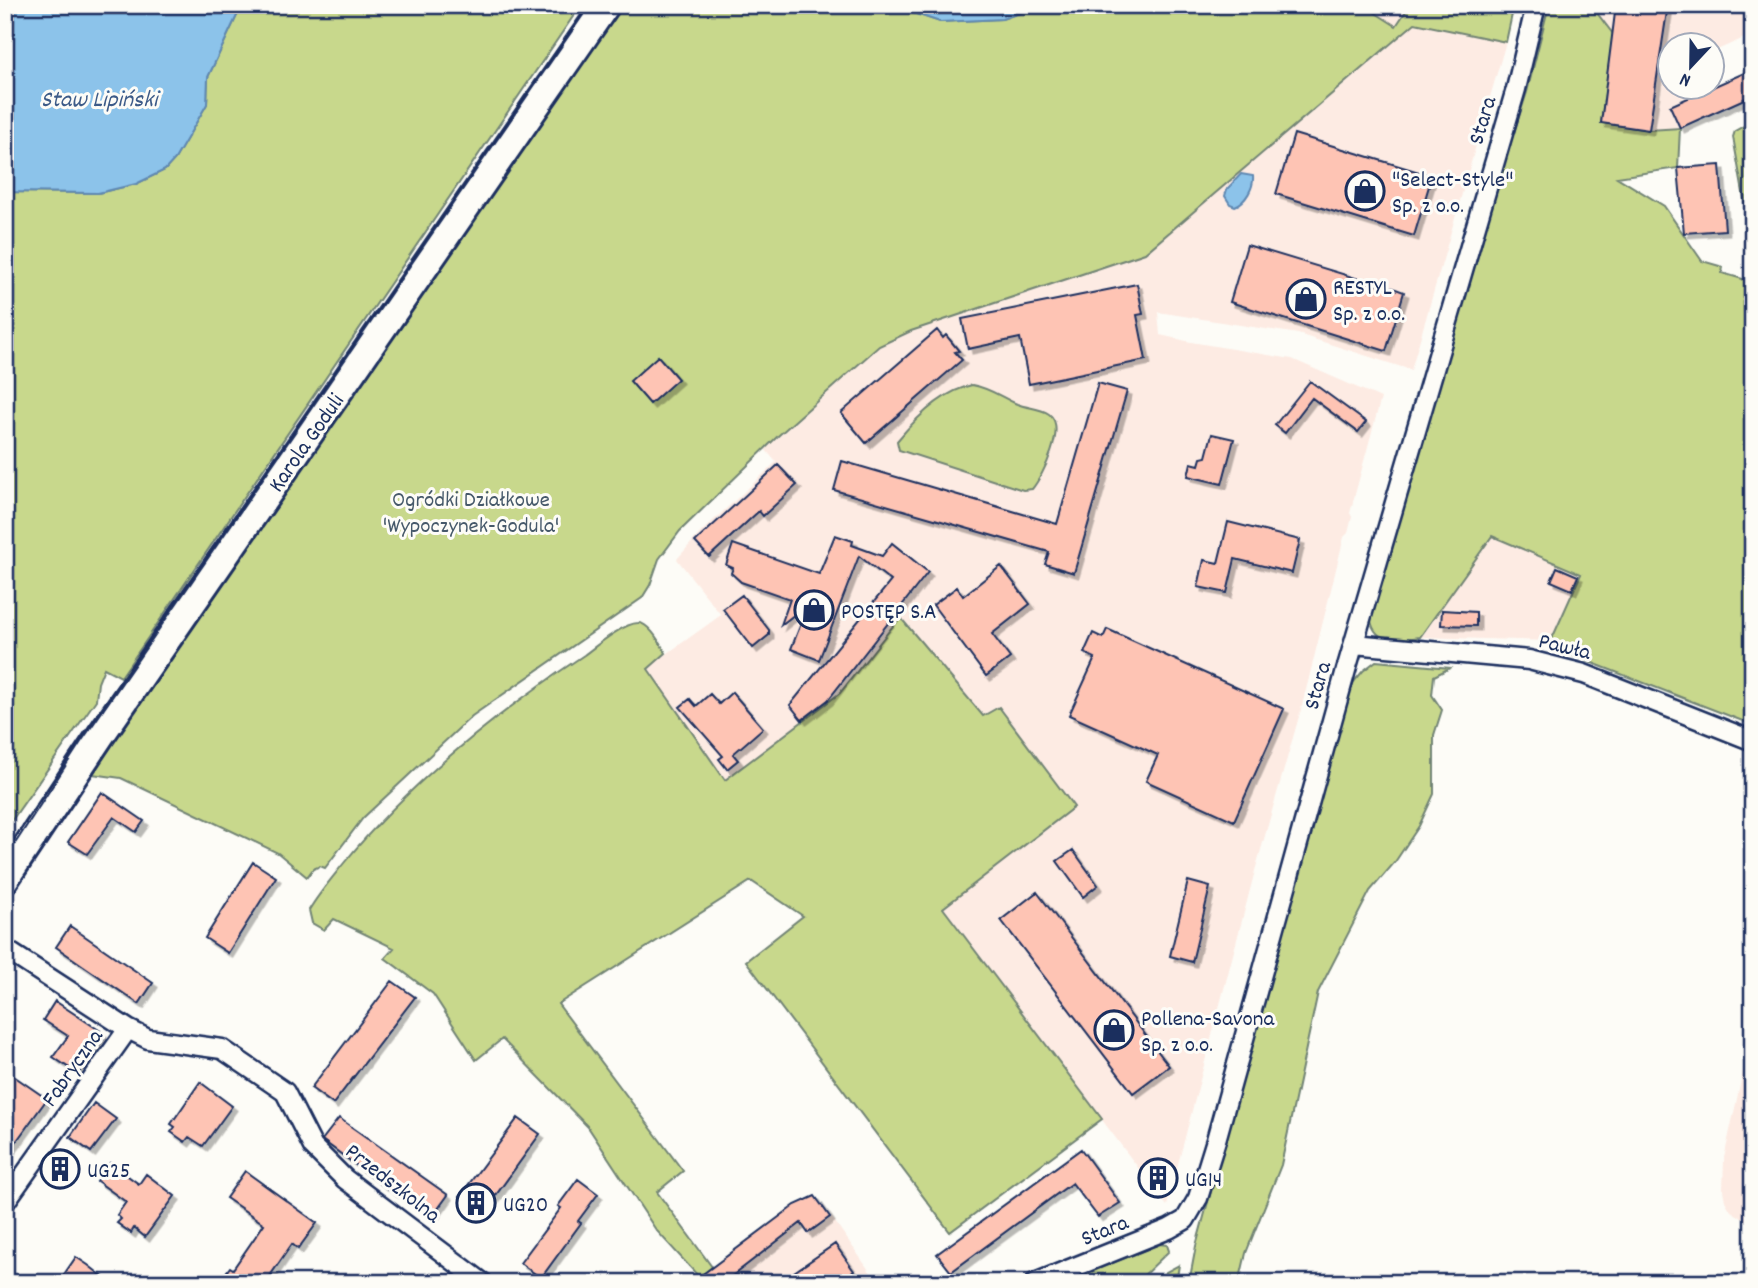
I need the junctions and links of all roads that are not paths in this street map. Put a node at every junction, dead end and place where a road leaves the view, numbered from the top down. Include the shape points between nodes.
1 (606, 5) edge
2 (1536, 5) edge
3 (1354, 644) junction
4 (1753, 741) edge
5 (5, 879) edge
6 (5, 949) edge
7 (128, 1030) junction
8 (5, 1202) edge
9 (482, 1283) edge
10 (1035, 1283) edge

1 - 5 main road, Karola Goduli
2 - 3 street, Stara via 1516,89
3 - 4 street, Pawła via 1540,662 1584,674
3 - 10 street, Stara via 1198,1198 1185,1220 1169,1229
6 - 7 street, Przedszkolna
7 - 8 street, Fabryczna
7 - 9 street, Przedszkolna via 148,1039 222,1049 285,1092 313,1147 339,1173

